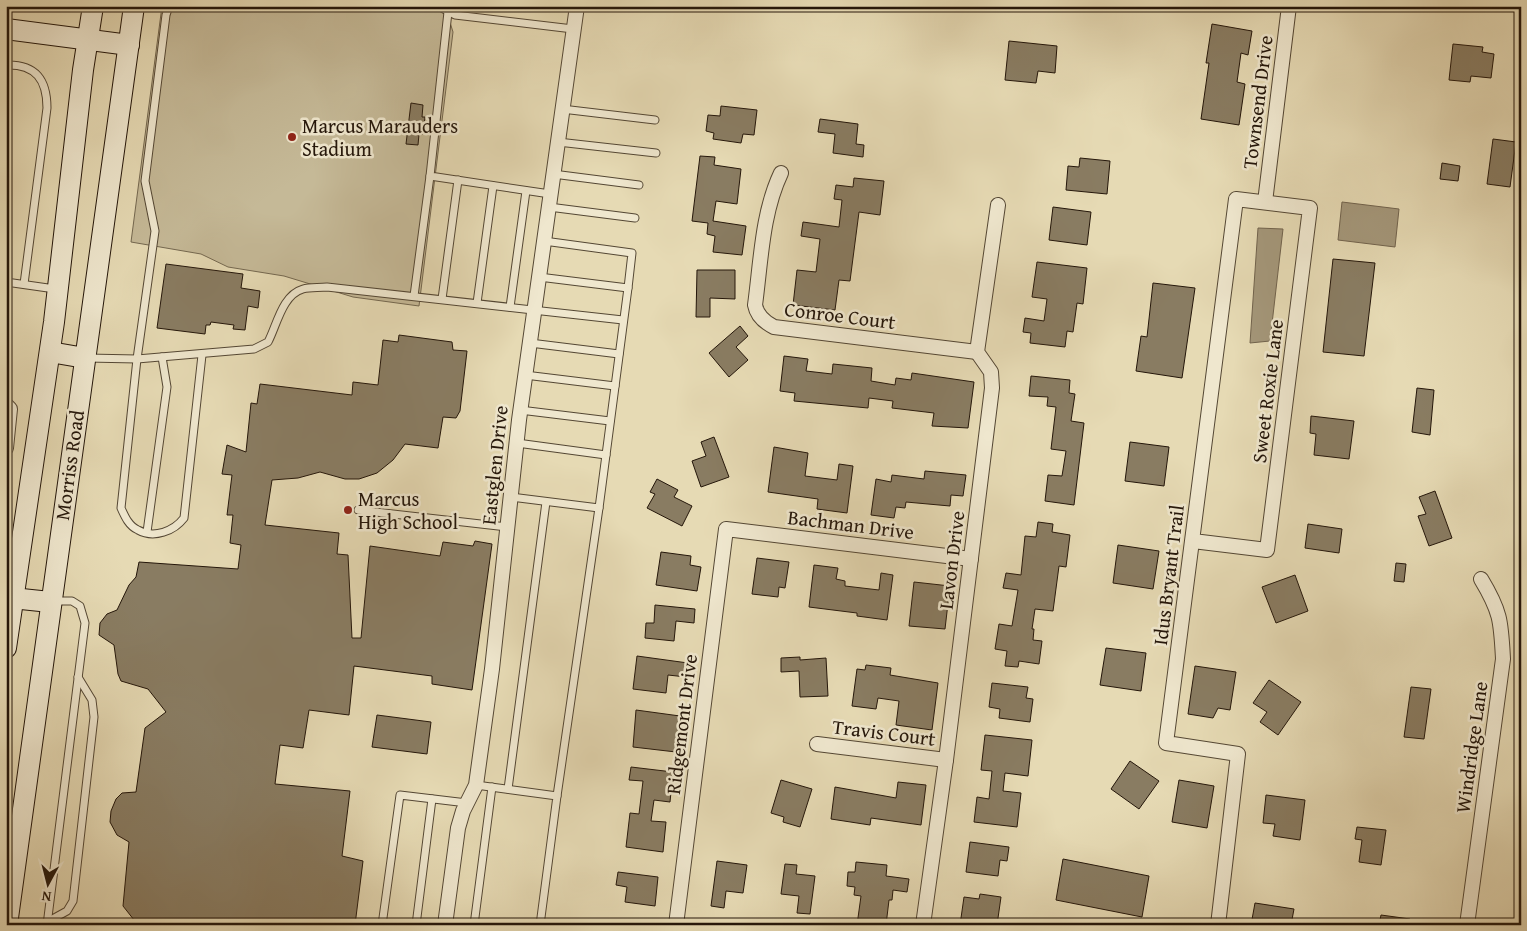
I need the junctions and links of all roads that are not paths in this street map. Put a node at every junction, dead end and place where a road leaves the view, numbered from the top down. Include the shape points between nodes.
1 (93, 6) edge
2 (134, 6) edge
3 (169, 6) edge
4 (438, 6) edge
5 (576, 6) edge
6 (1289, 6) edge
7 (448, 12) junction
8 (6, 29) edge
9 (574, 29) junction
10 (89, 40) junction
11 (129, 45) junction
12 (6, 65) edge
13 (562, 109) junction
14 (655, 120) dead end
15 (558, 142) junction
16 (656, 153) dead end
17 (781, 173) dead end
18 (553, 174) junction
19 (430, 176) junction
20 (458, 180) junction
21 (639, 185) dead end
22 (493, 186) junction
23 (526, 191) junction
24 (550, 200) junction
25 (1265, 202) junction
26 (998, 205) dead end
27 (635, 218) dead end
28 (544, 241) junction
29 (539, 277) junction
30 (6, 282) edge
31 (24, 284) junction
32 (628, 288) junction
33 (58, 289) junction
34 (414, 296) junction
35 (442, 299) junction
36 (477, 303) junction
37 (510, 307) junction
38 (534, 310) junction
39 (623, 320) junction
40 (530, 343) junction
41 (50, 352) junction
42 (977, 352) junction
43 (619, 354) junction
44 (202, 355) junction
45 (162, 357) junction
46 (85, 358) junction
47 (137, 359) junction
48 (525, 375) junction
49 (615, 386) junction
50 (8, 407) edge
51 (520, 410) junction
52 (610, 421) junction
53 (516, 443) junction
54 (6, 448) edge
55 (606, 455) junction
56 (511, 498) junction
57 (546, 502) junction
58 (599, 508) junction
59 (358, 510) dead end
60 (507, 528) junction
61 (726, 529) joint
62 (147, 532) junction
63 (1193, 541) junction
64 (971, 559) junction
65 (1482, 579) dead end
66 (12, 598) junction
67 (50, 602) junction
68 (6, 648) edge
69 (78, 677) junction
70 (817, 744) dead end
71 (946, 760) junction
72 (476, 785) junction
73 (492, 787) junction
74 (508, 789) junction
75 (557, 796) junction
76 (432, 799) junction
77 (467, 803) junction
78 (47, 923) edge
79 (7, 925) edge
80 (382, 925) edge
81 (416, 925) edge
82 (446, 925) edge
83 (474, 925) edge
84 (540, 925) edge
85 (676, 925) edge
86 (923, 925) edge
87 (1218, 925) edge
88 (1467, 925) edge

1 - 10 main road, Morriss Road
2 - 11 main road, Morriss Road
3 - 47 lane via 145,181 155,231
4 - 7 lane
5 - 9 street, Eastglen Drive
6 - 25 street, Townsend Drive
7 - 9 lane
7 - 19 lane
8 - 10 main road
9 - 13 street, Eastglen Drive
10 - 11 main road
10 - 33 main road, Morriss Road
11 - 46 main road, Morriss Road
12 - 31 lane via 23,66 32,71 43,80 47,92 48,108
13 - 14 lane
13 - 15 street, Eastglen Drive
15 - 16 lane
15 - 18 street, Eastglen Drive
17 - 42 street, Conroe Court via 766,219 755,305 756,312 767,324
18 - 21 lane
18 - 24 street, Eastglen Drive
19 - 20 lane
19 - 34 lane
20 - 22 lane
20 - 35 lane
22 - 23 lane
22 - 36 lane
23 - 24 lane
23 - 37 lane
24 - 27 lane
24 - 28 street, Eastglen Drive
25 - 63 street, Idus Bryant Trail via 1236,199
25 - 63 street, Sweet Roxie Lane via 1310,208 1267,550
26 - 42 street
28 - 29 street, Eastglen Drive
28 - 32 lane via 632,253
29 - 32 lane
29 - 38 street, Eastglen Drive
30 - 31 lane
31 - 33 lane
32 - 39 lane
33 - 41 main road, Morriss Road
34 - 35 lane
34 - 44 lane via 327,287 303,289 285,303 268,342 254,348
35 - 36 lane
36 - 37 lane
37 - 38 lane
38 - 39 lane
38 - 40 street, Eastglen Drive
39 - 43 lane
40 - 43 lane
40 - 48 street, Eastglen Drive
41 - 46 main road
41 - 66 main road, Morriss Road
42 - 64 street, Lavon Drive via 991,372 992,388
43 - 49 lane
44 - 45 lane
44 - 62 lane via 184,518 178,527 163,533
45 - 47 lane
45 - 62 lane via 166,387
46 - 47 lane
46 - 67 main road, Morriss Road
47 - 62 lane via 121,508 128,521 138,530
48 - 49 lane
48 - 51 street, Eastglen Drive
49 - 52 lane
50 - 54 street
51 - 52 lane
51 - 53 street, Eastglen Drive
52 - 55 lane
53 - 55 lane
53 - 56 street, Eastglen Drive
55 - 58 lane
56 - 57 lane
56 - 60 street, Eastglen Drive
57 - 58 lane
57 - 74 lane
58 - 75 lane
59 - 60 lane
60 - 72 street, Eastglen Drive
61 - 64 street, Bachman Drive
61 - 85 street, Ridgemont Drive
63 - 87 street, Idus Bryant Trail via 1166,742 1238,754
64 - 71 street, Lavon Drive
65 - 88 street, Windridge Lane via 1496,604 1501,627 1502,660
66 - 67 main road
66 - 68 main road, Morriss Road
67 - 69 lane via 72,601 80,606 85,623
67 - 79 main road, Morriss Road
69 - 78 lane
69 - 78 lane via 92,700 94,716 73,901 67,911
70 - 71 street, Travis Court
71 - 86 street, Lavon Drive
72 - 73 lane
72 - 77 street, Eastglen Drive
73 - 74 lane
73 - 83 lane
74 - 75 lane
75 - 84 lane
76 - 77 lane
76 - 80 lane via 400,796
76 - 81 lane
77 - 82 street, Eastglen Drive via 458,828

